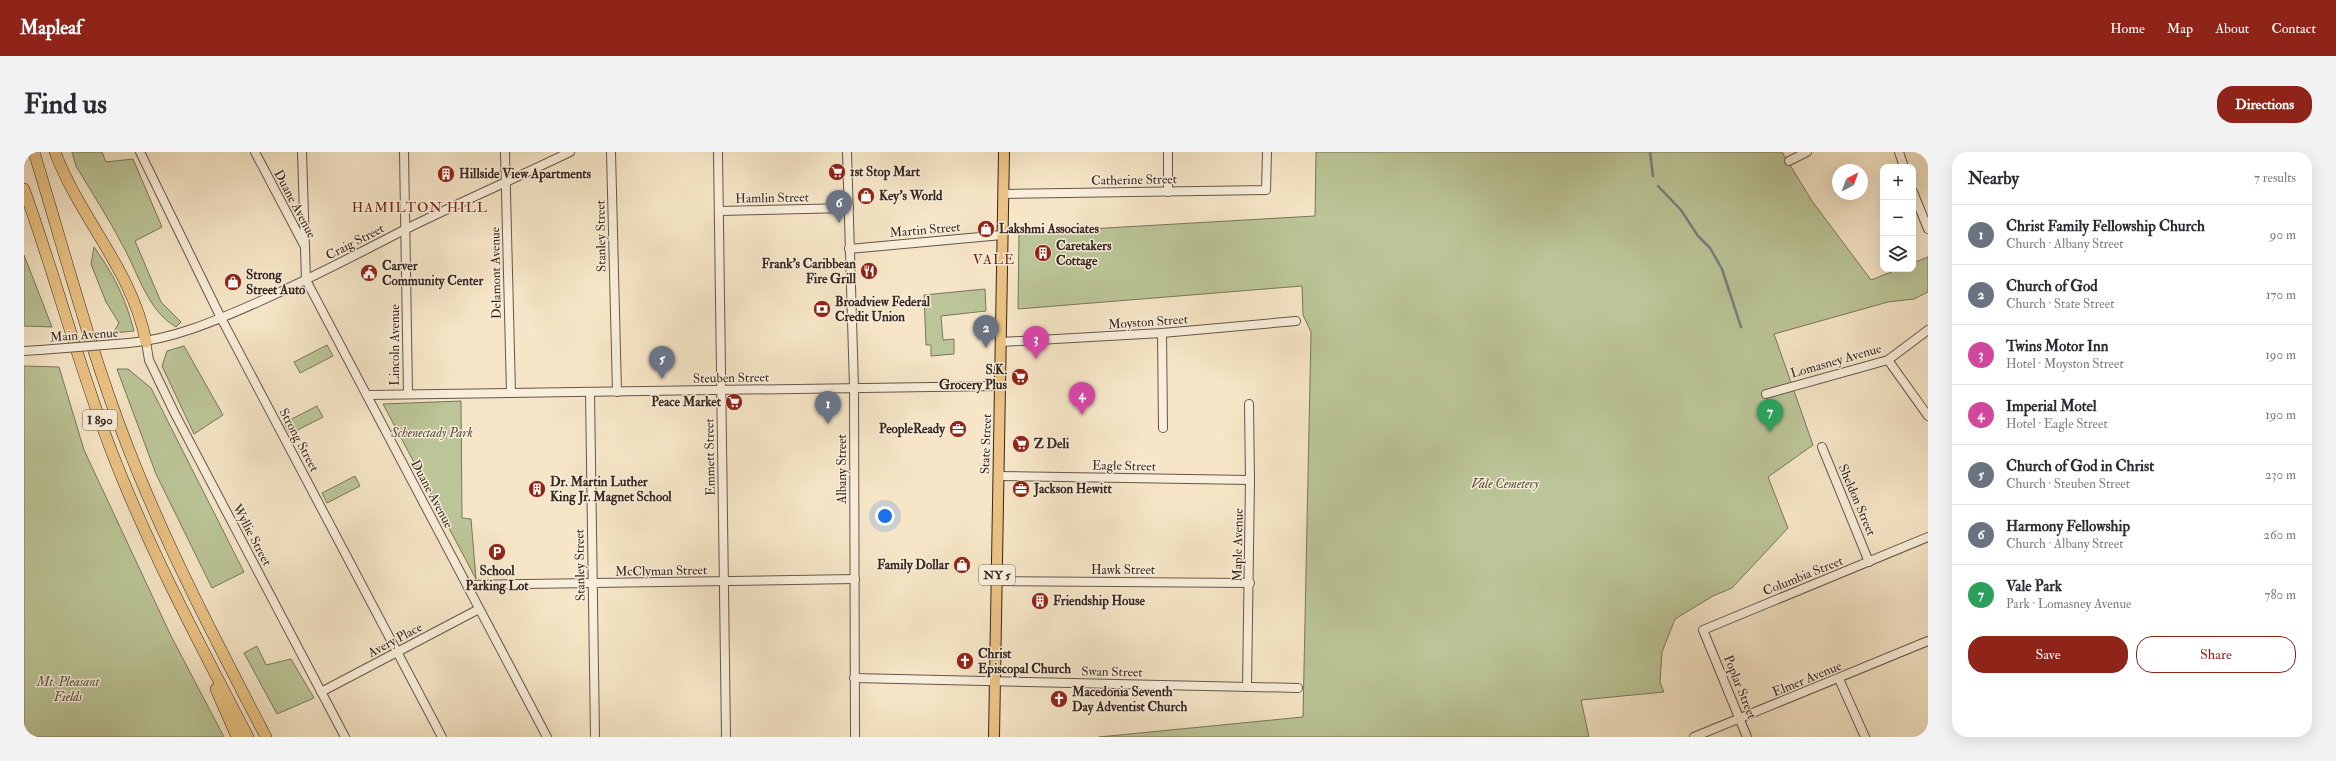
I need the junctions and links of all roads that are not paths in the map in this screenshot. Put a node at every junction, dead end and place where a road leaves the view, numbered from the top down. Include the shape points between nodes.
1 (34, 152) edge
2 (42, 152) edge
3 (55, 152) edge
4 (140, 152) edge
5 (255, 152) edge
6 (302, 152) edge
7 (404, 152) edge
8 (505, 152) edge
9 (570, 152) edge
10 (611, 152) edge
11 (718, 152) edge
12 (847, 152) edge
13 (1004, 152) edge
14 (1168, 152) edge
15 (1267, 152) edge
16 (1807, 152) edge
17 (1899, 152) edge
18 (1789, 162) dead end
19 (1903, 164) edge
20 (506, 182) junction
21 (24, 189) edge
22 (1168, 192) junction
23 (1003, 194) junction
24 (1916, 198) edge
25 (849, 208) junction
26 (719, 211) junction
27 (1925, 216) edge
28 (55, 218) junction
29 (406, 229) junction
30 (1928, 229) edge
31 (1002, 235) junction
32 (305, 248) junction
33 (850, 249) junction
34 (306, 280) junction
35 (221, 318) junction
36 (1296, 322) dead end
37 (1928, 330) edge
38 (1162, 333) junction
39 (146, 342) junction
40 (1001, 342) junction
41 (24, 351) edge
42 (1888, 360) junction
43 (1000, 386) junction
44 (854, 387) junction
45 (721, 390) junction
46 (590, 392) junction
47 (617, 392) junction
48 (511, 393) junction
49 (408, 394) junction
50 (1766, 394) dead end
51 (366, 395) junction
52 (1249, 404) dead end
53 (1928, 416) edge
54 (1163, 428) dead end
55 (1822, 447) dead end
56 (998, 476) junction
57 (1250, 480) junction
58 (1928, 537) edge
59 (1869, 562) junction
60 (855, 579) junction
61 (997, 581) junction
62 (724, 582) junction
63 (1250, 583) junction
64 (592, 584) junction
65 (467, 585) junction
66 (479, 609) junction
67 (1928, 641) edge
68 (198, 642) junction
69 (1710, 647) joint
70 (397, 652) junction
71 (854, 678) junction
72 (1839, 679) junction
73 (996, 681) junction
74 (1247, 687) junction
75 (1298, 688) dead end
76 (321, 692) junction
77 (1740, 718) junction
78 (237, 737) edge
79 (248, 737) edge
80 (266, 737) edge
81 (345, 737) edge
82 (442, 737) edge
83 (547, 737) edge
84 (595, 737) edge
85 (726, 737) edge
86 (855, 737) edge
87 (994, 737) edge
88 (1694, 737) edge
89 (1747, 737) edge
90 (1865, 737) edge

1 - 28 highway, I 890
2 - 28 highway
3 - 39 highway via 86,215 127,283 138,308
4 - 35 street, Strong Street
5 - 32 street, Duane Avenue
6 - 32 street
7 - 29 street, Lincoln Avenue
8 - 20 street, Delamont Avenue
9 - 20 street, Craig Street
10 - 47 street, Stanley Street
11 - 26 street, Emmett Street
12 - 25 street, Albany Street
13 - 23 main road, State Street / NY 5
14 - 22 street
15 - 22 street, Catherine Street via 1266,190
16 - 18 street
17 - 19 street
20 - 29 street, Craig Street
20 - 48 street, Delamont Avenue
21 - 68 highway, I 890 via 111,450 161,567
22 - 23 street, Catherine Street
23 - 31 main road, State Street / NY 5
24 - 27 street
25 - 26 street, Hamlin Street
25 - 33 street, Albany Street
26 - 45 street, Emmett Street
27 - 30 street
28 - 80 highway, I 890 via 99,365 142,483 175,560
29 - 34 street, Craig Street
29 - 49 street, Lincoln Avenue
31 - 33 street, Martin Street
31 - 40 main road, State Street / NY 5
32 - 34 street, Duane Avenue
33 - 44 street, Albany Street
34 - 35 street, Craig Street
34 - 51 street, Duane Avenue
35 - 39 street, Craig Street via 183,333
35 - 70 street, Strong Street
36 - 38 street, Moyston Street
37 - 42 street, Lomasney Avenue
38 - 40 street, Moyston Street
38 - 54 street
39 - 41 street, Main Avenue, bridge
39 - 76 street, Wyllie Street via 150,360 174,412
40 - 43 main road, State Street / NY 5
42 - 50 street, Lomasney Avenue
42 - 53 street
43 - 44 street, Steuben Street
43 - 56 main road, State Street / NY 5
44 - 45 street, Steuben Street
44 - 60 street, Albany Street
45 - 47 street, Steuben Street
45 - 62 street, Emmett Street
46 - 47 street, Steuben Street
46 - 48 street, Steuben Street
46 - 64 street, Stanley Street
48 - 49 street, Steuben Street
49 - 51 street, Steuben Street
51 - 65 street, Duane Avenue
52 - 57 street, Maple Avenue
55 - 59 street, Sheldon Street
56 - 57 street, Eagle Street
56 - 61 main road, State Street / NY 5
57 - 63 street, Maple Avenue
58 - 59 street, Columbia Street
59 - 69 street, Columbia Street via 1703,630
60 - 62 street, McClyman Street
60 - 71 street, Albany Street
61 - 63 street, Hawk Street
61 - 73 main road, State Street / NY 5
62 - 64 street, McClyman Street
62 - 85 street, Emmett Street
63 - 74 street, Maple Avenue
64 - 65 street, McClyman Street
64 - 84 street, Stanley Street
65 - 66 street, Duane Avenue
66 - 70 street, Avery Place
66 - 83 street, Duane Avenue
67 - 72 street, Elmer Avenue
68 - 78 highway
68 - 79 highway, I 890
69 - 77 street, Poplar Street
70 - 76 street, Avery Place
70 - 82 street, Strong Street
71 - 73 street, Swan Street
71 - 86 street, Albany Street
72 - 77 street, Elmer Avenue
72 - 90 street
73 - 74 street, Swan Street
73 - 87 main road, State Street / NY 5
74 - 75 street, Swan Street
76 - 81 street, Wyllie Street
77 - 88 street, Elmer Avenue
77 - 89 street, Poplar Street

